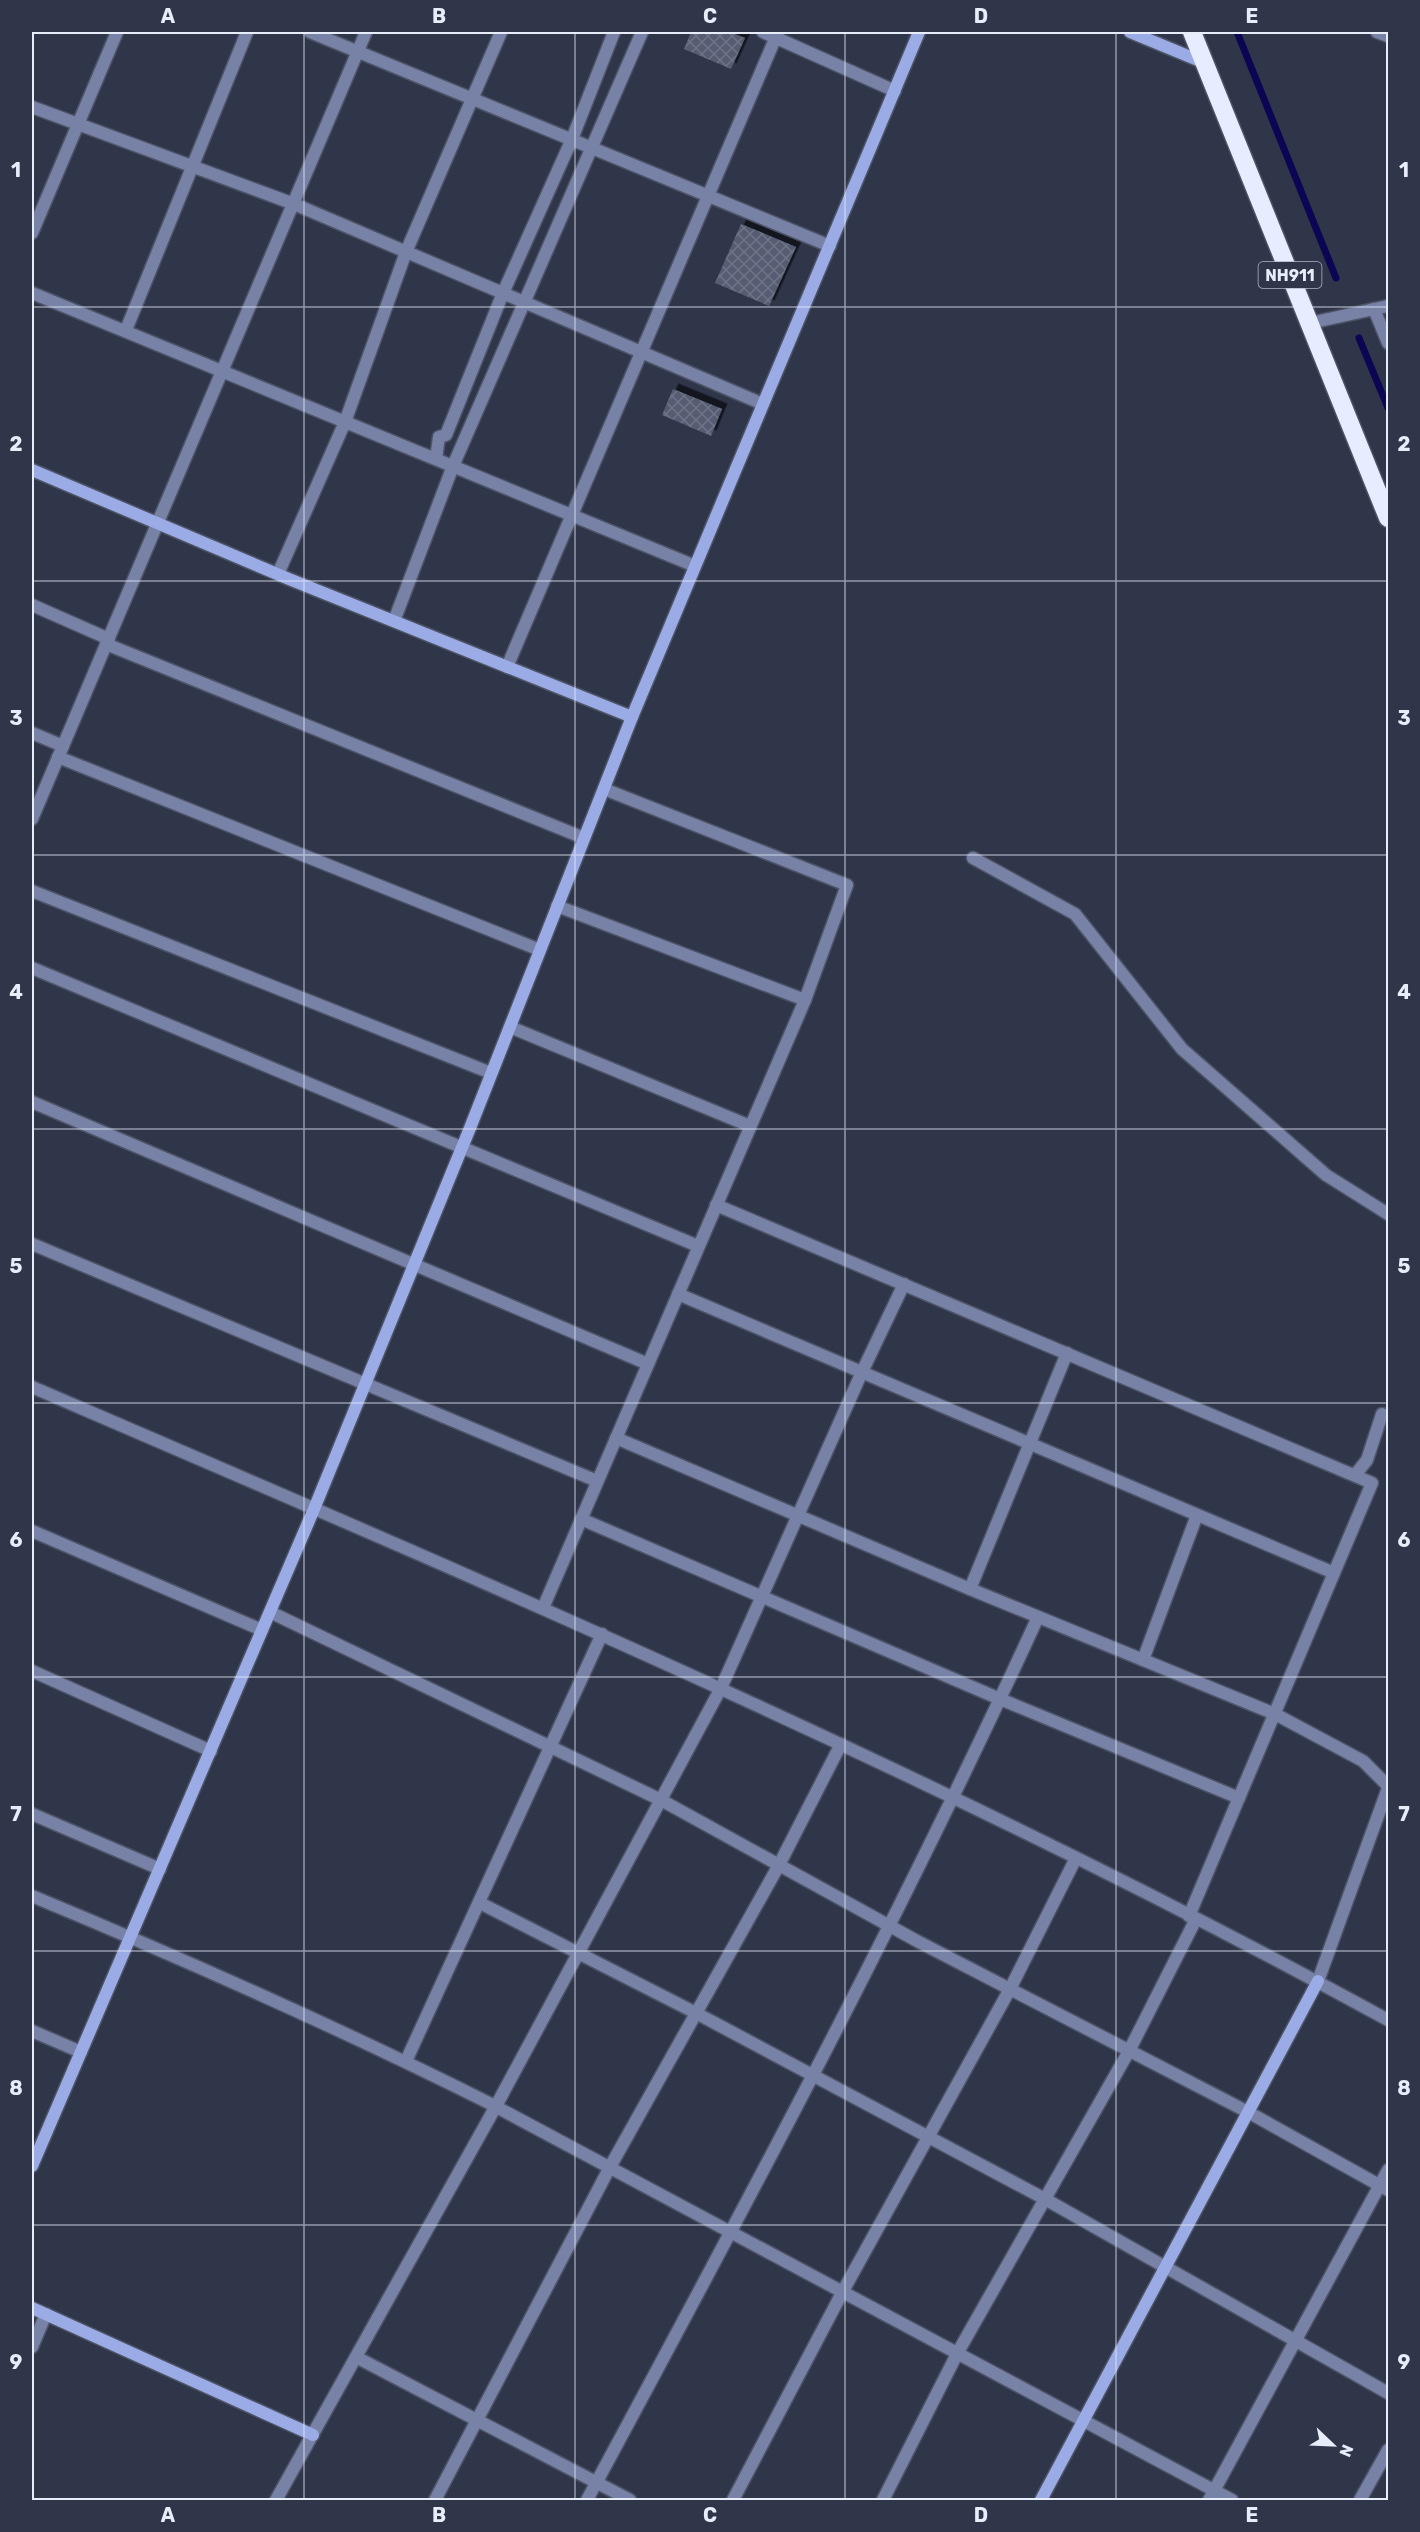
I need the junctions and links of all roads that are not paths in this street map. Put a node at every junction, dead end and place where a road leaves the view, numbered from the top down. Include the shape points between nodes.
1 (117, 32) edge
2 (247, 32) edge
3 (310, 32) edge
4 (366, 32) edge
5 (501, 32) edge
6 (614, 32) edge
7 (642, 32) edge
8 (764, 32) edge
9 (920, 32) edge
10 (1131, 32) edge
11 (1192, 32) edge
12 (1377, 32) edge
13 (777, 34) edge
14 (1389, 36) edge
15 (358, 51) junction
16 (1205, 63) junction
17 (895, 91) junction
18 (472, 98) junction
19 (32, 106) edge
20 (77, 124) junction
21 (572, 139) junction
22 (591, 147) junction
23 (191, 168) junction
24 (710, 197) junction
25 (294, 204) junction
26 (32, 232) edge
27 (830, 246) junction
28 (406, 252) junction
29 (503, 292) junction
30 (32, 293) edge
31 (523, 302) junction
32 (1388, 306) edge
33 (1374, 309) junction
34 (1310, 324) junction
35 (126, 330) junction
36 (1389, 343) edge
37 (640, 351) junction
38 (224, 371) junction
39 (763, 404) junction
40 (345, 422) junction
41 (436, 459) junction
42 (453, 466) junction
43 (32, 470) edge
44 (571, 515) junction
45 (1389, 518) edge
46 (158, 524) junction
47 (695, 566) junction
48 (278, 574) junction
49 (32, 605) edge
50 (394, 621) junction
51 (108, 642) junction
52 (507, 666) junction
53 (632, 717) junction
54 (32, 733) edge
55 (61, 751) junction
56 (604, 789) junction
57 (32, 819) edge
58 (585, 838) junction
59 (973, 858) dead end
60 (32, 891) edge
61 (557, 906) junction
62 (540, 950) junction
63 (32, 968) edge
64 (805, 1000) junction
65 (510, 1027) junction
66 (491, 1073) junction
67 (32, 1102) edge
68 (750, 1126) junction
69 (461, 1149) junction
70 (716, 1204) junction
71 (1389, 1214) edge
72 (32, 1244) edge
73 (698, 1246) junction
74 (415, 1263) junction
75 (904, 1284) junction
76 (678, 1294) junction
77 (1067, 1353) junction
78 (648, 1364) junction
79 (862, 1372) junction
80 (365, 1384) junction
81 (32, 1387) edge
82 (1382, 1414) dead end
83 (615, 1438) junction
84 (1030, 1444) junction
85 (1355, 1476) junction
86 (597, 1481) junction
87 (314, 1509) junction
88 (1197, 1515) junction
89 (799, 1516) junction
90 (581, 1519) junction
91 (32, 1531) edge
92 (1334, 1573) junction
93 (970, 1589) junction
94 (761, 1596) junction
95 (543, 1608) junction
96 (270, 1612) junction
97 (1038, 1617) junction
98 (262, 1630) junction
99 (602, 1634) junction
100 (1143, 1660) junction
101 (32, 1671) edge
102 (721, 1688) junction
103 (1000, 1699) junction
104 (1275, 1714) junction
105 (841, 1744) junction
106 (552, 1747) junction
107 (211, 1750) junction
108 (1389, 1787) edge
109 (954, 1798) junction
110 (1239, 1798) junction
111 (661, 1800) junction
112 (32, 1814) edge
113 (1076, 1858) junction
114 (779, 1865) junction
115 (160, 1869) junction
116 (32, 1896) edge
117 (480, 1903) junction
118 (1193, 1917) junction
119 (890, 1927) junction
120 (131, 1937) junction
121 (579, 1952) junction
122 (1318, 1981) junction
123 (1010, 1989) junction
124 (696, 2013) junction
125 (1389, 2020) edge
126 (32, 2031) edge
127 (1129, 2051) junction
128 (81, 2052) junction
129 (406, 2061) junction
130 (812, 2075) junction
131 (496, 2106) junction
132 (1248, 2112) junction
133 (928, 2137) junction
134 (32, 2166) edge
135 (610, 2167) junction
136 (1389, 2170) edge
137 (1384, 2187) edge
138 (1045, 2199) junction
139 (730, 2231) junction
140 (1165, 2268) junction
141 (843, 2291) junction
142 (32, 2308) edge
143 (46, 2314) junction
144 (1297, 2342) junction
145 (32, 2347) edge
146 (958, 2352) junction
147 (356, 2356) junction
148 (1389, 2393) edge
149 (1084, 2420) junction
150 (479, 2421) junction
151 (313, 2435) junction
152 (1389, 2450) edge
153 (597, 2483) junction
154 (1212, 2496) edge
155 (276, 2500) edge
156 (435, 2500) edge
157 (587, 2500) edge
158 (630, 2500) edge
159 (733, 2500) edge
160 (883, 2500) edge
161 (1041, 2500) edge
162 (1232, 2500) edge
163 (1360, 2500) edge

1 - 20 street
2 - 23 street
3 - 15 street
4 - 15 street
5 - 18 street
6 - 21 street
7 - 22 street
8 - 13 street
9 - 17 street
10 - 16 street
11 - 16 highway, NH911
12 - 14 street
13 - 17 street
13 - 24 street
15 - 18 street
15 - 25 street
16 - 34 highway, NH911
17 - 27 street
18 - 21 street
18 - 28 street
19 - 20 street
20 - 23 street
20 - 26 street
21 - 22 street
21 - 29 street
22 - 24 street
22 - 31 street
23 - 25 street
23 - 35 street
24 - 27 street
24 - 37 street
25 - 28 street
25 - 38 street
27 - 39 street
28 - 29 street
28 - 40 street
29 - 31 street
29 - 41 street via 446,435 439,437
30 - 35 street
31 - 37 street
31 - 42 street
32 - 33 street
33 - 34 street
33 - 36 street
34 - 45 highway, NH911
35 - 38 street
37 - 39 street
37 - 44 street
38 - 40 street
38 - 46 street
39 - 47 street
40 - 41 street
40 - 48 street
41 - 42 street
42 - 44 street
42 - 50 street
43 - 46 street
44 - 47 street
44 - 52 street
46 - 48 street
46 - 51 street
47 - 53 street
48 - 50 street
49 - 51 street
50 - 52 street
51 - 55 street
51 - 58 street
52 - 53 street
53 - 56 street
54 - 55 street
55 - 57 street
55 - 62 street
56 - 58 street
56 - 64 street via 847,885
58 - 61 street
59 - 71 street via 1075,914 1182,1049 1326,1175
60 - 66 street
61 - 62 street
61 - 64 street
62 - 65 street
63 - 69 street
64 - 68 street
65 - 66 street
65 - 68 street
66 - 69 street
67 - 74 street
68 - 70 street
69 - 73 street
69 - 74 street
70 - 73 street
70 - 75 street
72 - 80 street
73 - 76 street
74 - 78 street
74 - 80 street
75 - 77 street
75 - 79 street
76 - 78 street
76 - 79 street
77 - 84 street
77 - 85 street
78 - 83 street
79 - 84 street
79 - 89 street
80 - 86 street
80 - 87 street
81 - 87 street
82 - 85 street via 1367,1460
83 - 86 street
83 - 89 street
84 - 88 street
84 - 93 street
85 - 92 street via 1372,1483
86 - 90 street
87 - 95 street
87 - 96 street
88 - 92 street
88 - 100 street
89 - 93 street
89 - 94 street
90 - 94 street
90 - 95 street
91 - 98 street
92 - 104 street
93 - 97 street
94 - 102 street
94 - 103 street
95 - 99 street
96 - 98 street
96 - 106 street
97 - 100 street
97 - 103 street
98 - 107 street
99 - 102 street
99 - 106 street
100 - 104 street
101 - 107 street
102 - 105 street
102 - 111 street
103 - 109 street
103 - 110 street
104 - 108 street via 1363,1761
104 - 110 street
105 - 109 street
105 - 114 street
106 - 111 street
106 - 117 street
107 - 115 street
108 - 122 street
109 - 113 street
109 - 119 street
110 - 118 street
111 - 114 street
111 - 121 street
112 - 115 street
113 - 118 street
113 - 123 street
114 - 119 street
114 - 124 street
115 - 120 street
116 - 120 street
117 - 121 street
117 - 129 street
118 - 122 street
118 - 127 street
119 - 123 street
119 - 130 street
120 - 128 street
120 - 129 street
121 - 124 street
121 - 131 street
122 - 125 street
122 - 132 street
123 - 127 street
123 - 133 street
124 - 130 street
124 - 135 street
126 - 128 street
127 - 132 street
127 - 138 street
128 - 134 street
129 - 131 street
130 - 133 street
130 - 139 street
131 - 135 street
131 - 147 street
132 - 137 street
132 - 140 street
133 - 138 street
133 - 141 street
135 - 139 street
135 - 150 street
136 - 137 street
137 - 144 street
138 - 140 street
138 - 146 street
139 - 141 street
139 - 153 street
140 - 144 street
140 - 149 street
141 - 146 street
141 - 159 street
142 - 143 street
143 - 145 street
143 - 151 street
144 - 148 street
144 - 154 street
146 - 149 street
146 - 160 street
147 - 150 street
147 - 151 street
149 - 154 street
149 - 161 street
150 - 153 street
150 - 156 street
151 - 155 street
152 - 163 street
153 - 157 street
153 - 158 street
154 - 162 street

